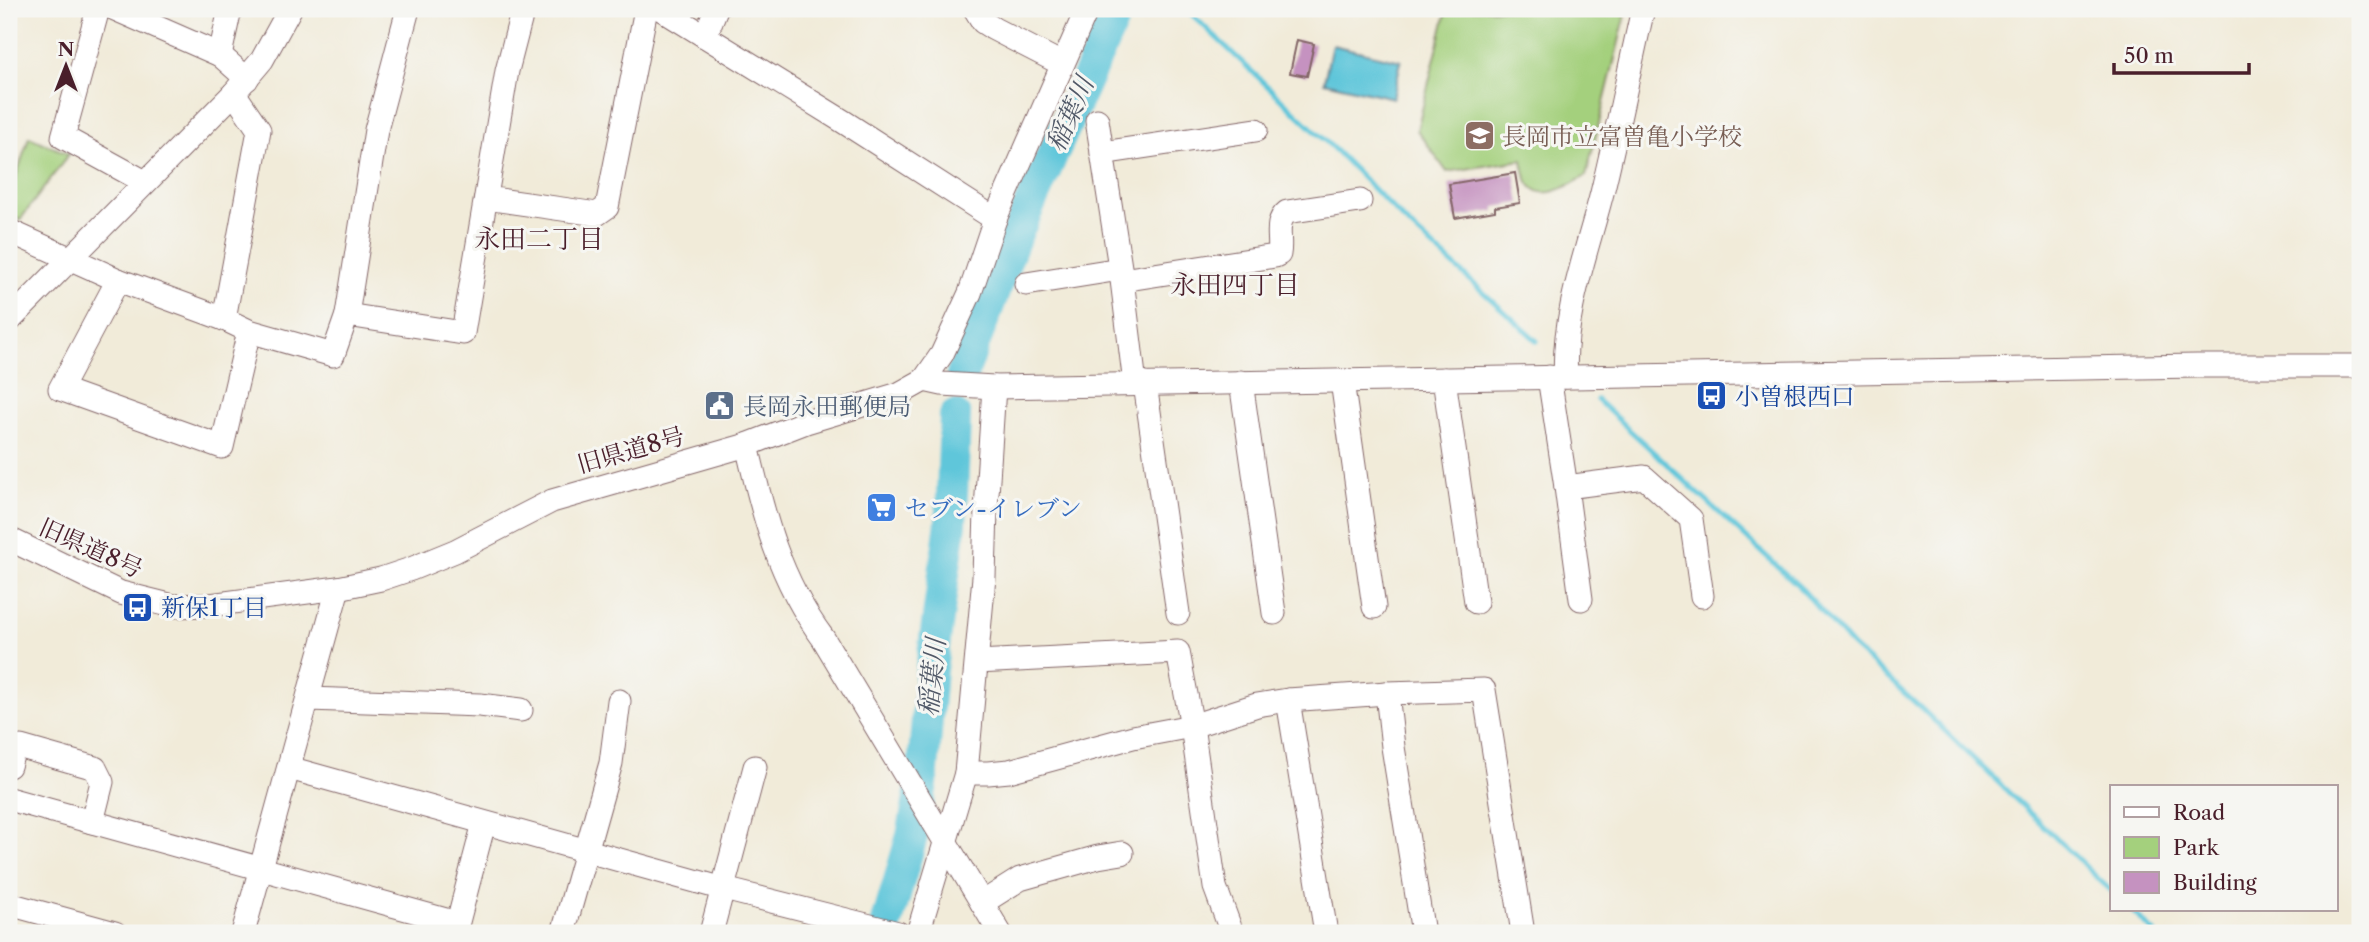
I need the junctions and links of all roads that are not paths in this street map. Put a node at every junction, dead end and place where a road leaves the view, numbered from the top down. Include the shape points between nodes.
1 (98, 9) edge
2 (116, 9) edge
3 (230, 9) edge
4 (290, 9) edge
5 (408, 9) edge
6 (523, 9) edge
7 (646, 9) edge
8 (661, 9) edge
9 (716, 9) edge
10 (975, 9) edge
11 (1087, 9) edge
12 (1643, 9) edge
13 (705, 36) junction
14 (220, 55) junction
15 (1062, 64) junction
16 (240, 86) junction
17 (1097, 120) dead end
18 (1256, 130) dead end
19 (1102, 153) junction
20 (145, 181) junction
21 (486, 198) junction
22 (1360, 201) dead end
23 (995, 219) junction
24 (9, 230) edge
25 (69, 258) junction
26 (1121, 275) junction
27 (118, 280) junction
28 (1026, 284) dead end
29 (347, 315) junction
30 (224, 319) junction
31 (9, 321) edge
32 (249, 331) junction
33 (2360, 366) edge
34 (1557, 377) junction
35 (1444, 379) junction
36 (924, 380) junction
37 (1342, 381) junction
38 (1241, 382) junction
39 (1140, 384) junction
40 (994, 387) junction
41 (747, 444) junction
42 (1566, 487) junction
43 (9, 539) edge
44 (338, 588) junction
45 (1702, 596) dead end
46 (1581, 599) dead end
47 (1476, 602) dead end
48 (1374, 607) dead end
49 (1178, 613) dead end
50 (1274, 613) dead end
51 (977, 662) junction
52 (1387, 693) junction
53 (309, 699) junction
54 (1288, 700) junction
55 (619, 701) dead end
56 (521, 710) dead end
57 (1192, 726) junction
58 (9, 766) edge
59 (755, 767) dead end
60 (289, 768) junction
61 (966, 773) junction
62 (9, 799) edge
63 (92, 822) junction
64 (484, 823) junction
65 (945, 840) junction
66 (587, 850) junction
67 (1122, 853) dead end
68 (262, 867) junction
69 (724, 889) junction
70 (982, 903) junction
71 (9, 904) edge
72 (818, 924) edge
73 (456, 928) edge
74 (115, 933) edge
75 (243, 933) edge
76 (563, 933) edge
77 (711, 933) edge
78 (898, 933) edge
79 (918, 933) edge
80 (1000, 933) edge
81 (1232, 933) edge
82 (1326, 933) edge
83 (1423, 933) edge
84 (1523, 933) edge

1 - 20 street via 63,136
2 - 14 street
3 - 14 street
4 - 16 street via 262,60
5 - 29 street via 376,130
6 - 21 street via 507,71
7 - 21 street via 607,206 597,214
8 - 13 street
9 - 13 street
10 - 15 street via 994,29
11 - 15 street, 旧県道8号
12 - 34 street
13 - 23 street
14 - 16 street
15 - 23 street, 旧県道8号
16 - 20 street
16 - 30 street via 259,130
17 - 19 street
18 - 19 street
19 - 26 street
20 - 25 street
21 - 29 street via 463,333
22 - 26 street via 1287,212 1281,216 1280,250 1275,256
23 - 36 street, 旧県道8号 via 970,293 942,354
24 - 25 street
25 - 27 street
25 - 31 street
26 - 28 street
26 - 39 street
27 - 30 street
27 - 32 street via 60,389 222,447
29 - 32 street via 333,355
30 - 32 street
33 - 34 street
34 - 35 street
34 - 42 street
35 - 37 street
35 - 47 street
36 - 40 street
36 - 41 street, 旧県道8号 via 898,394
37 - 38 street
37 - 48 street
38 - 39 street
38 - 50 street
39 - 40 street
39 - 49 street
40 - 51 street
41 - 44 street, 旧県道8号 via 552,501 411,569
41 - 65 street via 782,570
42 - 45 street via 1644,477 1691,519
42 - 46 street
43 - 44 street, 旧県道8号 via 121,593 173,606
44 - 53 street
51 - 57 street via 1178,652
51 - 61 street
52 - 54 street
52 - 83 street
52 - 84 street via 1484,690
53 - 56 street
53 - 60 street
54 - 57 street
54 - 82 street
55 - 66 street via 611,763
57 - 61 street via 1009,771
57 - 81 street via 1214,887
58 - 63 street via 13,752 21,747 95,768 102,782
59 - 69 street
60 - 64 street
60 - 68 street
61 - 65 street
62 - 63 street
63 - 68 street
64 - 66 street
64 - 73 street
65 - 70 street
65 - 79 street
66 - 69 street
66 - 76 street
67 - 70 street via 1020,879
68 - 73 street
68 - 75 street
69 - 72 street
69 - 77 street
70 - 80 street
71 - 74 street
72 - 78 street

